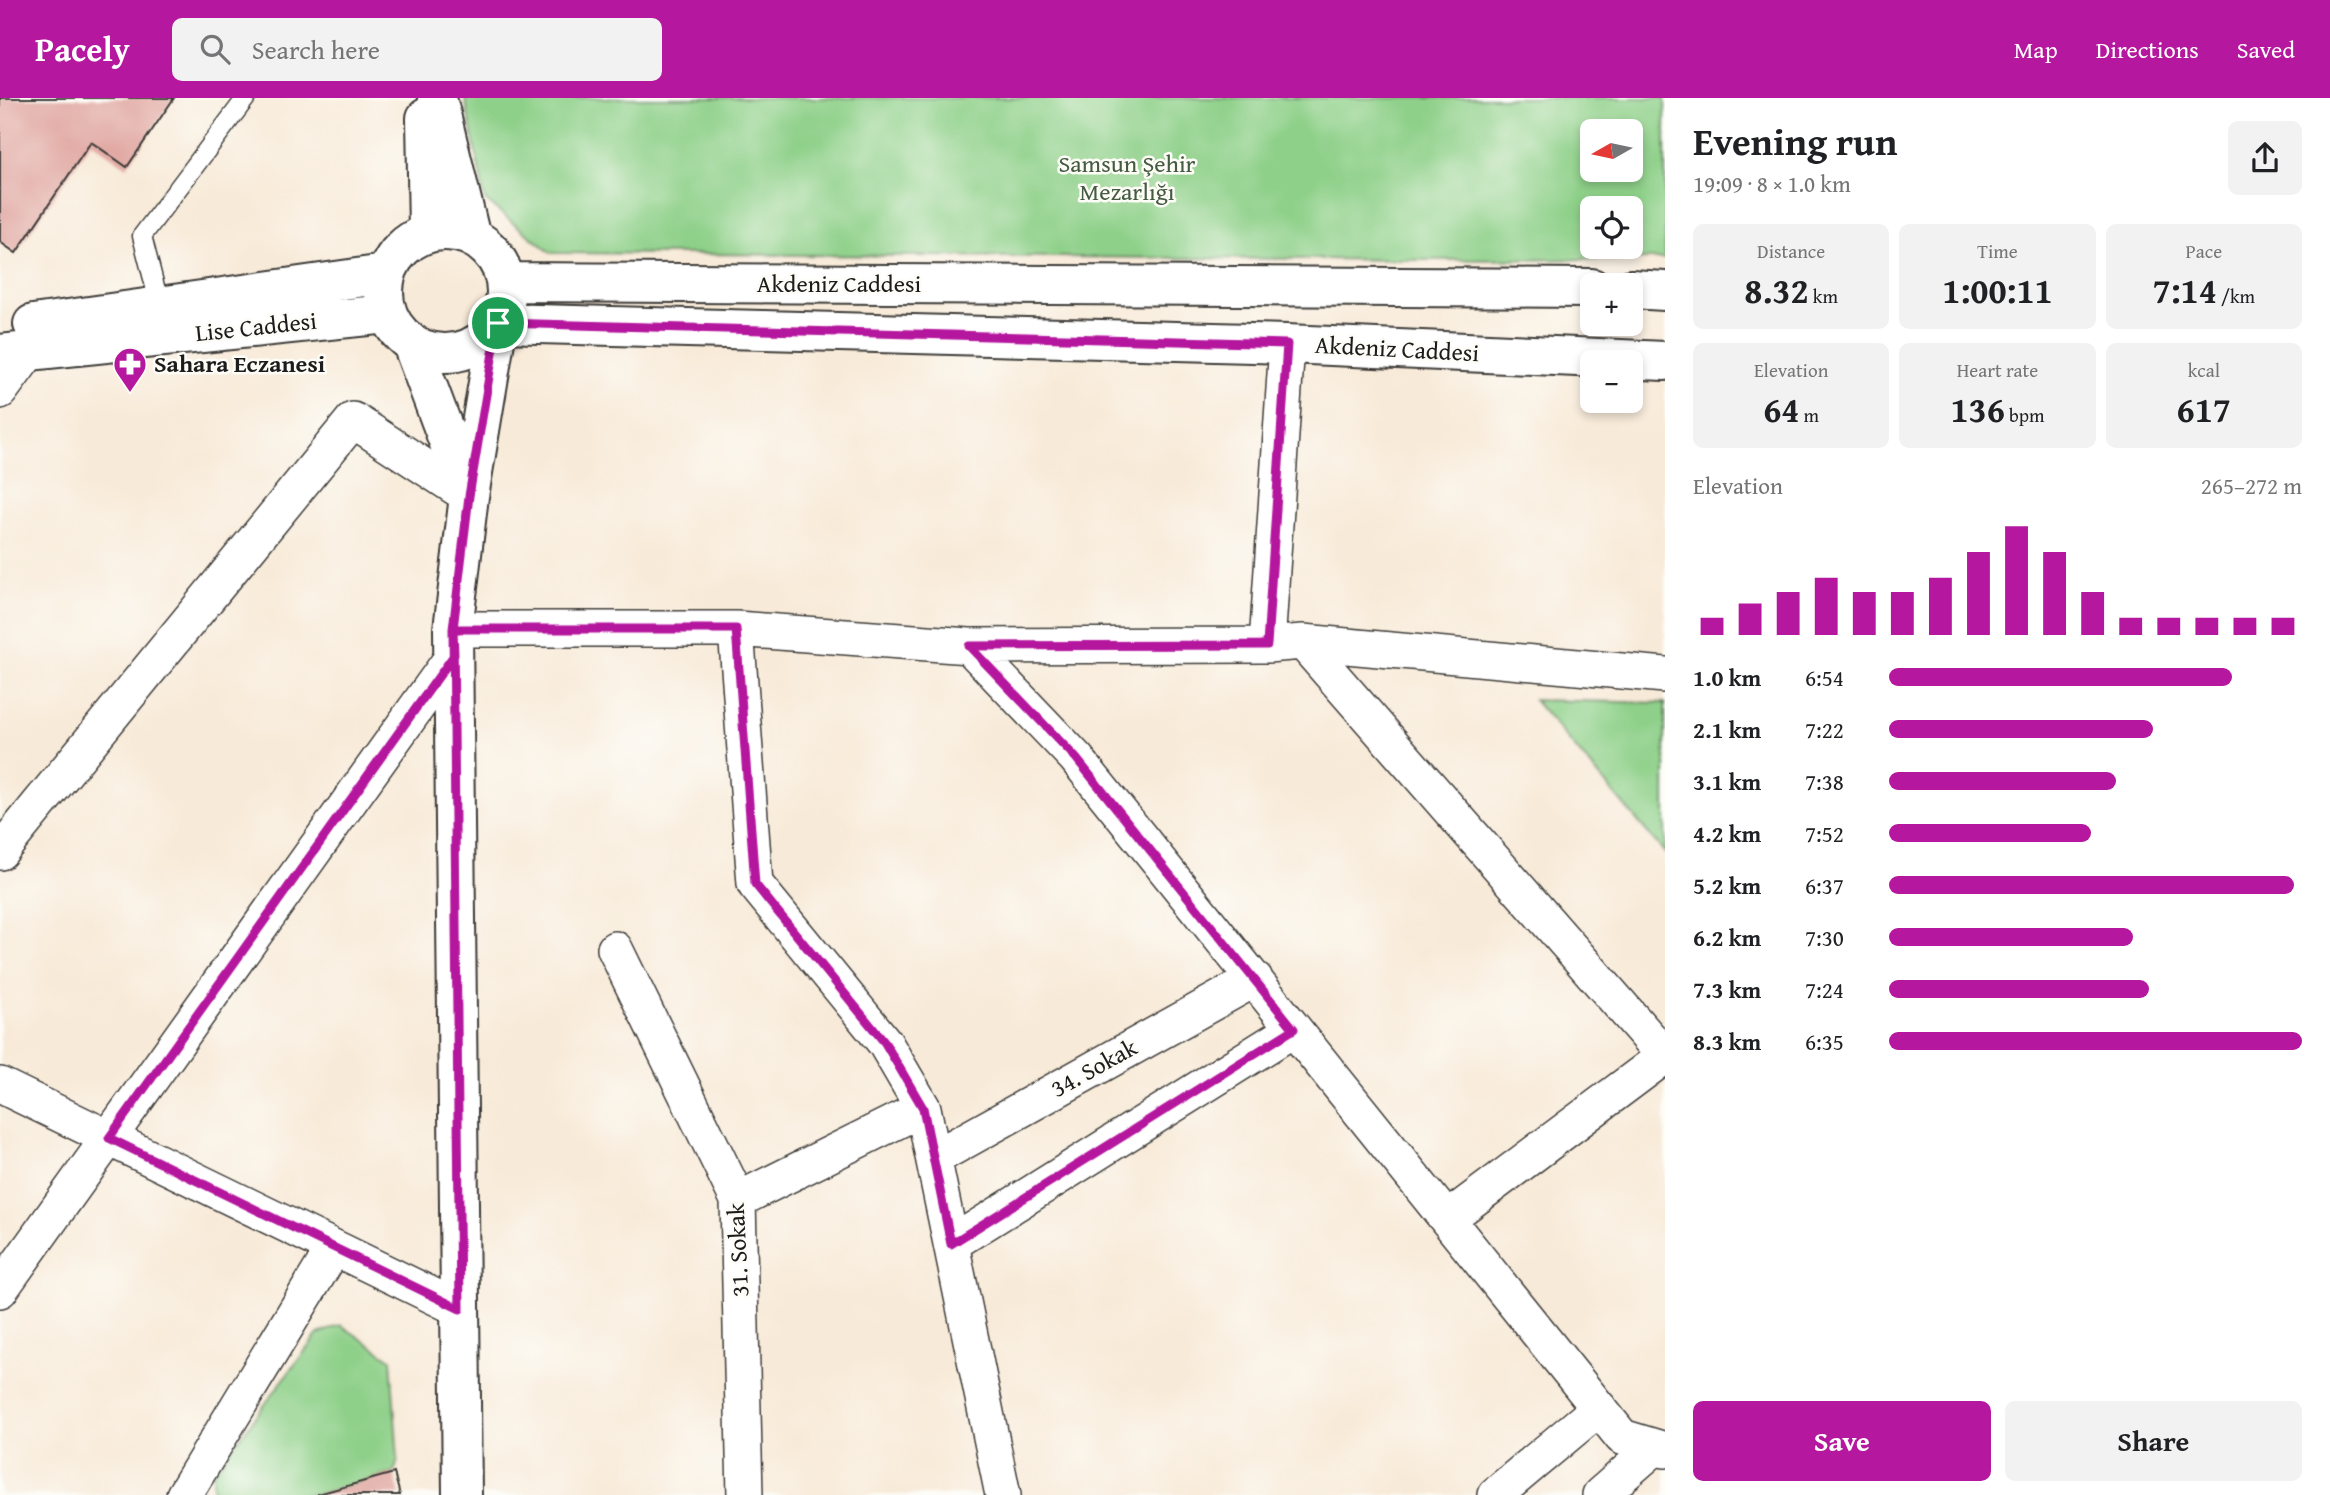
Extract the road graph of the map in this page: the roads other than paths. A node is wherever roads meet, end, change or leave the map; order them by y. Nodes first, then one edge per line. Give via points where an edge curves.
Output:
1 (246, 98) edge
2 (426, 98) edge
3 (437, 98) edge
4 (428, 231) junction
5 (470, 234) junction
6 (385, 274) junction
7 (506, 282) junction
8 (1580, 288) edge
9 (1643, 289) edge
10 (1665, 290) edge
11 (160, 306) junction
12 (387, 314) junction
13 (498, 323) junction
14 (0, 329) edge
15 (412, 344) junction
16 (1287, 344) junction
17 (16, 352) edge
18 (1665, 361) edge
19 (0, 391) edge
20 (469, 496) junction
21 (736, 629) junction
22 (454, 642) junction
23 (1303, 642) junction
24 (1267, 645) junction
25 (969, 646) junction
26 (1665, 675) edge
27 (0, 852) edge
28 (615, 949) dead end
29 (1255, 979) junction
30 (1294, 1029) junction
31 (1665, 1056) edge
32 (0, 1085) edge
33 (923, 1108) junction
34 (109, 1138) junction
35 (934, 1158) junction
36 (738, 1200) junction
37 (1447, 1219) junction
38 (951, 1244) junction
39 (334, 1248) junction
40 (0, 1290) edge
41 (460, 1309) junction
42 (1599, 1408) junction
43 (1660, 1448) edge
44 (184, 1495) edge
45 (462, 1495) edge
46 (745, 1495) edge
47 (1003, 1495) edge
48 (1495, 1495) edge
49 (1600, 1495) edge

1 - 11 lane via 142,236
2 - 4 main road
3 - 5 main road
4 - 5 main road
4 - 6 main road via 394,255
5 - 7 main road via 487,246
6 - 11 main road, Lise Caddesi
6 - 12 main road
7 - 8 main road, Akdeniz Caddesi
7 - 13 main road
9 - 10 main road
11 - 14 main road, Lise Caddesi
12 - 15 main road
12 - 17 main road, Lise Caddesi
13 - 15 main road via 485,339 449,354
13 - 16 main road, Akdeniz Caddesi
13 - 20 main road
15 - 20 main road
16 - 18 main road, Akdeniz Caddesi
16 - 24 street
17 - 19 street
20 - 22 main road
20 - 27 street via 353,420
21 - 22 street
21 - 25 street
21 - 33 street via 755,884 885,1043
22 - 34 street
22 - 41 main road
23 - 24 street
23 - 26 street
23 - 31 street
24 - 25 street
25 - 29 street via 1076,758
28 - 36 street, 31. Sokak
29 - 30 street
29 - 35 street, 34. Sokak
30 - 37 street
30 - 38 street
31 - 37 street
32 - 34 street
33 - 35 street
33 - 36 street
34 - 39 street
34 - 40 street
35 - 38 street
36 - 46 street, 31. Sokak
37 - 42 street
38 - 47 street
39 - 41 street
39 - 44 street
41 - 45 main road
42 - 43 street via 1622,1437
42 - 48 street
43 - 49 street

